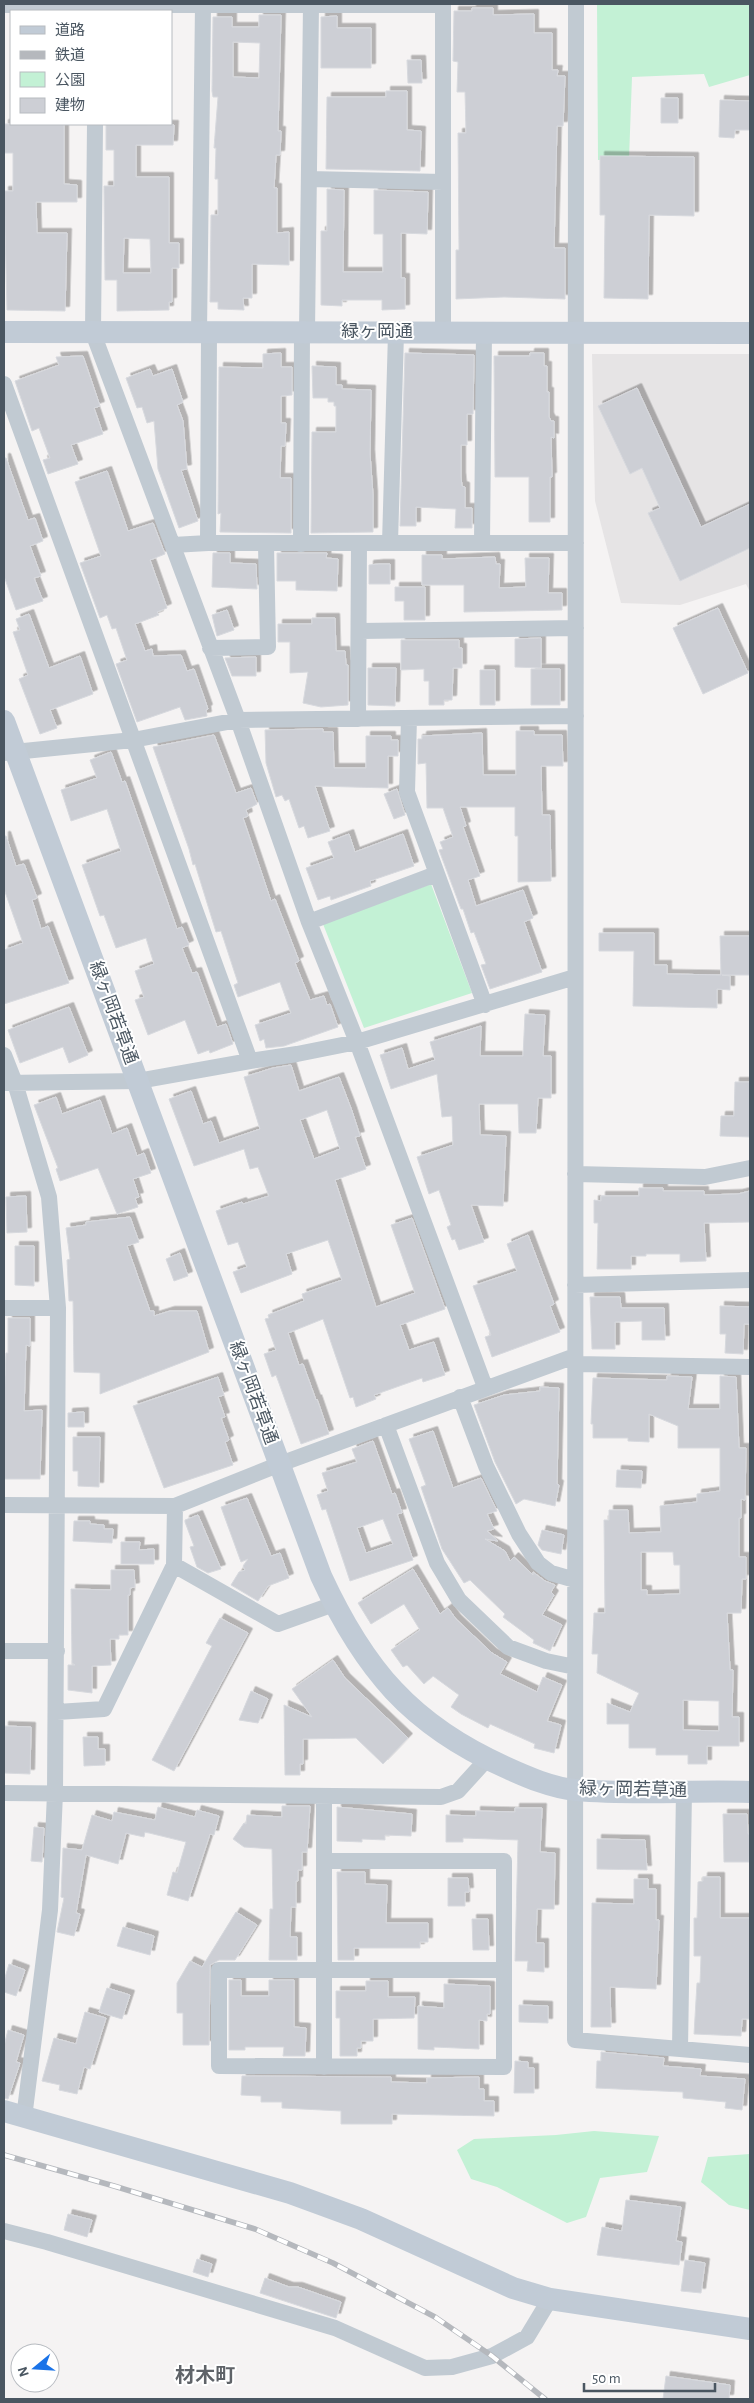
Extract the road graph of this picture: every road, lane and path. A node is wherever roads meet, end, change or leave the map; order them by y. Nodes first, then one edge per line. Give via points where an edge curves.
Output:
1 (95, 4) edge
2 (443, 4) edge
3 (576, 4) edge
4 (4, 5) edge
5 (214, 5) edge
6 (311, 5) junction
7 (94, 125) edge
8 (309, 179) junction
9 (443, 182) junction
10 (4, 332) edge
11 (305, 332) junction
12 (443, 332) junction
13 (484, 332) junction
14 (576, 332) junction
15 (204, 333) junction
16 (396, 333) junction
17 (750, 333) edge
18 (93, 334) junction
19 (4, 384) edge
20 (208, 543) junction
21 (390, 543) junction
22 (482, 543) junction
23 (576, 543) junction
24 (266, 544) junction
25 (301, 544) junction
26 (359, 544) junction
27 (173, 545) junction
28 (576, 628) junction
29 (360, 631) junction
30 (210, 648) junction
31 (576, 716) junction
32 (409, 718) junction
33 (358, 719) junction
34 (238, 720) junction
35 (4, 721) edge
36 (133, 740) junction
37 (10, 753) edge
38 (436, 874) junction
39 (309, 922) junction
40 (575, 977) junction
41 (485, 1005) junction
42 (357, 1042) junction
43 (4, 1054) edge
44 (250, 1060) junction
45 (138, 1081) junction
46 (10, 1083) edge
47 (750, 1168) edge
48 (575, 1174) junction
49 (750, 1280) edge
50 (575, 1285) junction
51 (4, 1308) edge
52 (58, 1308) junction
53 (575, 1360) junction
54 (750, 1367) edge
55 (485, 1388) junction
56 (460, 1397) junction
57 (386, 1425) junction
58 (280, 1464) junction
59 (4, 1505) edge
60 (58, 1505) junction
61 (175, 1506) junction
62 (174, 1565) junction
63 (575, 1580) junction
64 (334, 1604) junction
65 (4, 1651) edge
66 (57, 1651) junction
67 (575, 1667) junction
68 (57, 1712) junction
69 (487, 1759) junction
70 (575, 1790) junction
71 (684, 1791) junction
72 (750, 1792) edge
73 (4, 1793) edge
74 (55, 1793) junction
75 (324, 1796) junction
76 (324, 1860) junction
77 (324, 1970) junction
78 (504, 1970) junction
79 (680, 2049) junction
80 (750, 2055) edge
81 (324, 2067) junction
82 (14, 2114) edge
83 (4, 2231) edge
84 (550, 2299) junction
85 (750, 2328) edge

1 - 4 street
1 - 5 street
2 - 6 street
2 - 9 street
3 - 14 street
5 - 6 street
5 - 15 street
6 - 8 street
7 - 18 street
8 - 9 street
8 - 11 street
9 - 12 street
10 - 18 street, 緑ヶ岡通
11 - 15 street, 緑ヶ岡通
11 - 16 street, 緑ヶ岡通
11 - 25 street
12 - 13 street, 緑ヶ岡通
12 - 16 street, 緑ヶ岡通
13 - 14 street, 緑ヶ岡通
13 - 22 street
14 - 17 street, 緑ヶ岡通
14 - 23 street
15 - 18 street, 緑ヶ岡通
15 - 20 street
16 - 21 street
18 - 27 street
19 - 36 street
20 - 24 street
20 - 27 street
21 - 22 street
21 - 26 street
22 - 23 street
23 - 28 street
24 - 25 street
24 - 30 street via 268,647
25 - 26 street
26 - 29 street
27 - 30 street
28 - 29 street
28 - 31 street
29 - 33 street
30 - 34 street
31 - 32 street
31 - 40 street
32 - 33 street
32 - 38 street via 407,792
33 - 34 street
34 - 36 street
34 - 39 street
35 - 37 street, 緑ヶ岡若草通
36 - 37 street
36 - 44 street
37 - 45 street, 緑ヶ岡若草通
38 - 39 street
38 - 41 street
39 - 42 street
40 - 41 street
40 - 48 street
41 - 42 street
42 - 44 street
42 - 55 street
43 - 46 street
44 - 45 street
45 - 46 street
45 - 58 street, 緑ヶ岡若草通
46 - 52 street via 49,1197
47 - 48 street via 705,1177
48 - 50 street
49 - 50 street
50 - 53 street
51 - 52 street
52 - 60 street
53 - 54 street
53 - 55 street
53 - 63 street
55 - 56 street
56 - 57 street
56 - 63 street via 486,1466 519,1534 538,1563 552,1573
57 - 58 street
57 - 67 street via 437,1563 459,1600 508,1647 546,1661
58 - 61 street
58 - 64 street, 緑ヶ岡若草通
59 - 60 street
60 - 61 street
60 - 66 street
61 - 62 street
62 - 64 street via 278,1624
62 - 68 street via 104,1709
63 - 67 street
64 - 69 street, 緑ヶ岡若草通 via 366,1659 400,1698 459,1745
65 - 66 street
66 - 68 street
67 - 70 street
68 - 74 street
69 - 70 street, 緑ヶ岡若草通 via 538,1780
69 - 75 street via 458,1791 441,1797
70 - 71 street, 緑ヶ岡若草通
70 - 79 street via 575,2040
71 - 72 street, 緑ヶ岡若草通
71 - 79 street
73 - 74 street
74 - 75 street
74 - 82 street via 50,1910
75 - 76 street
76 - 77 street
76 - 78 street via 504,1861
77 - 78 street
77 - 81 street
77 - 81 street via 219,1970 219,2066
78 - 81 street via 504,2067
79 - 80 street
82 - 84 street via 290,2194 361,2219 513,2288
83 - 84 street via 335,2328 425,2368 452,2367 492,2356 527,2336
84 - 85 street

